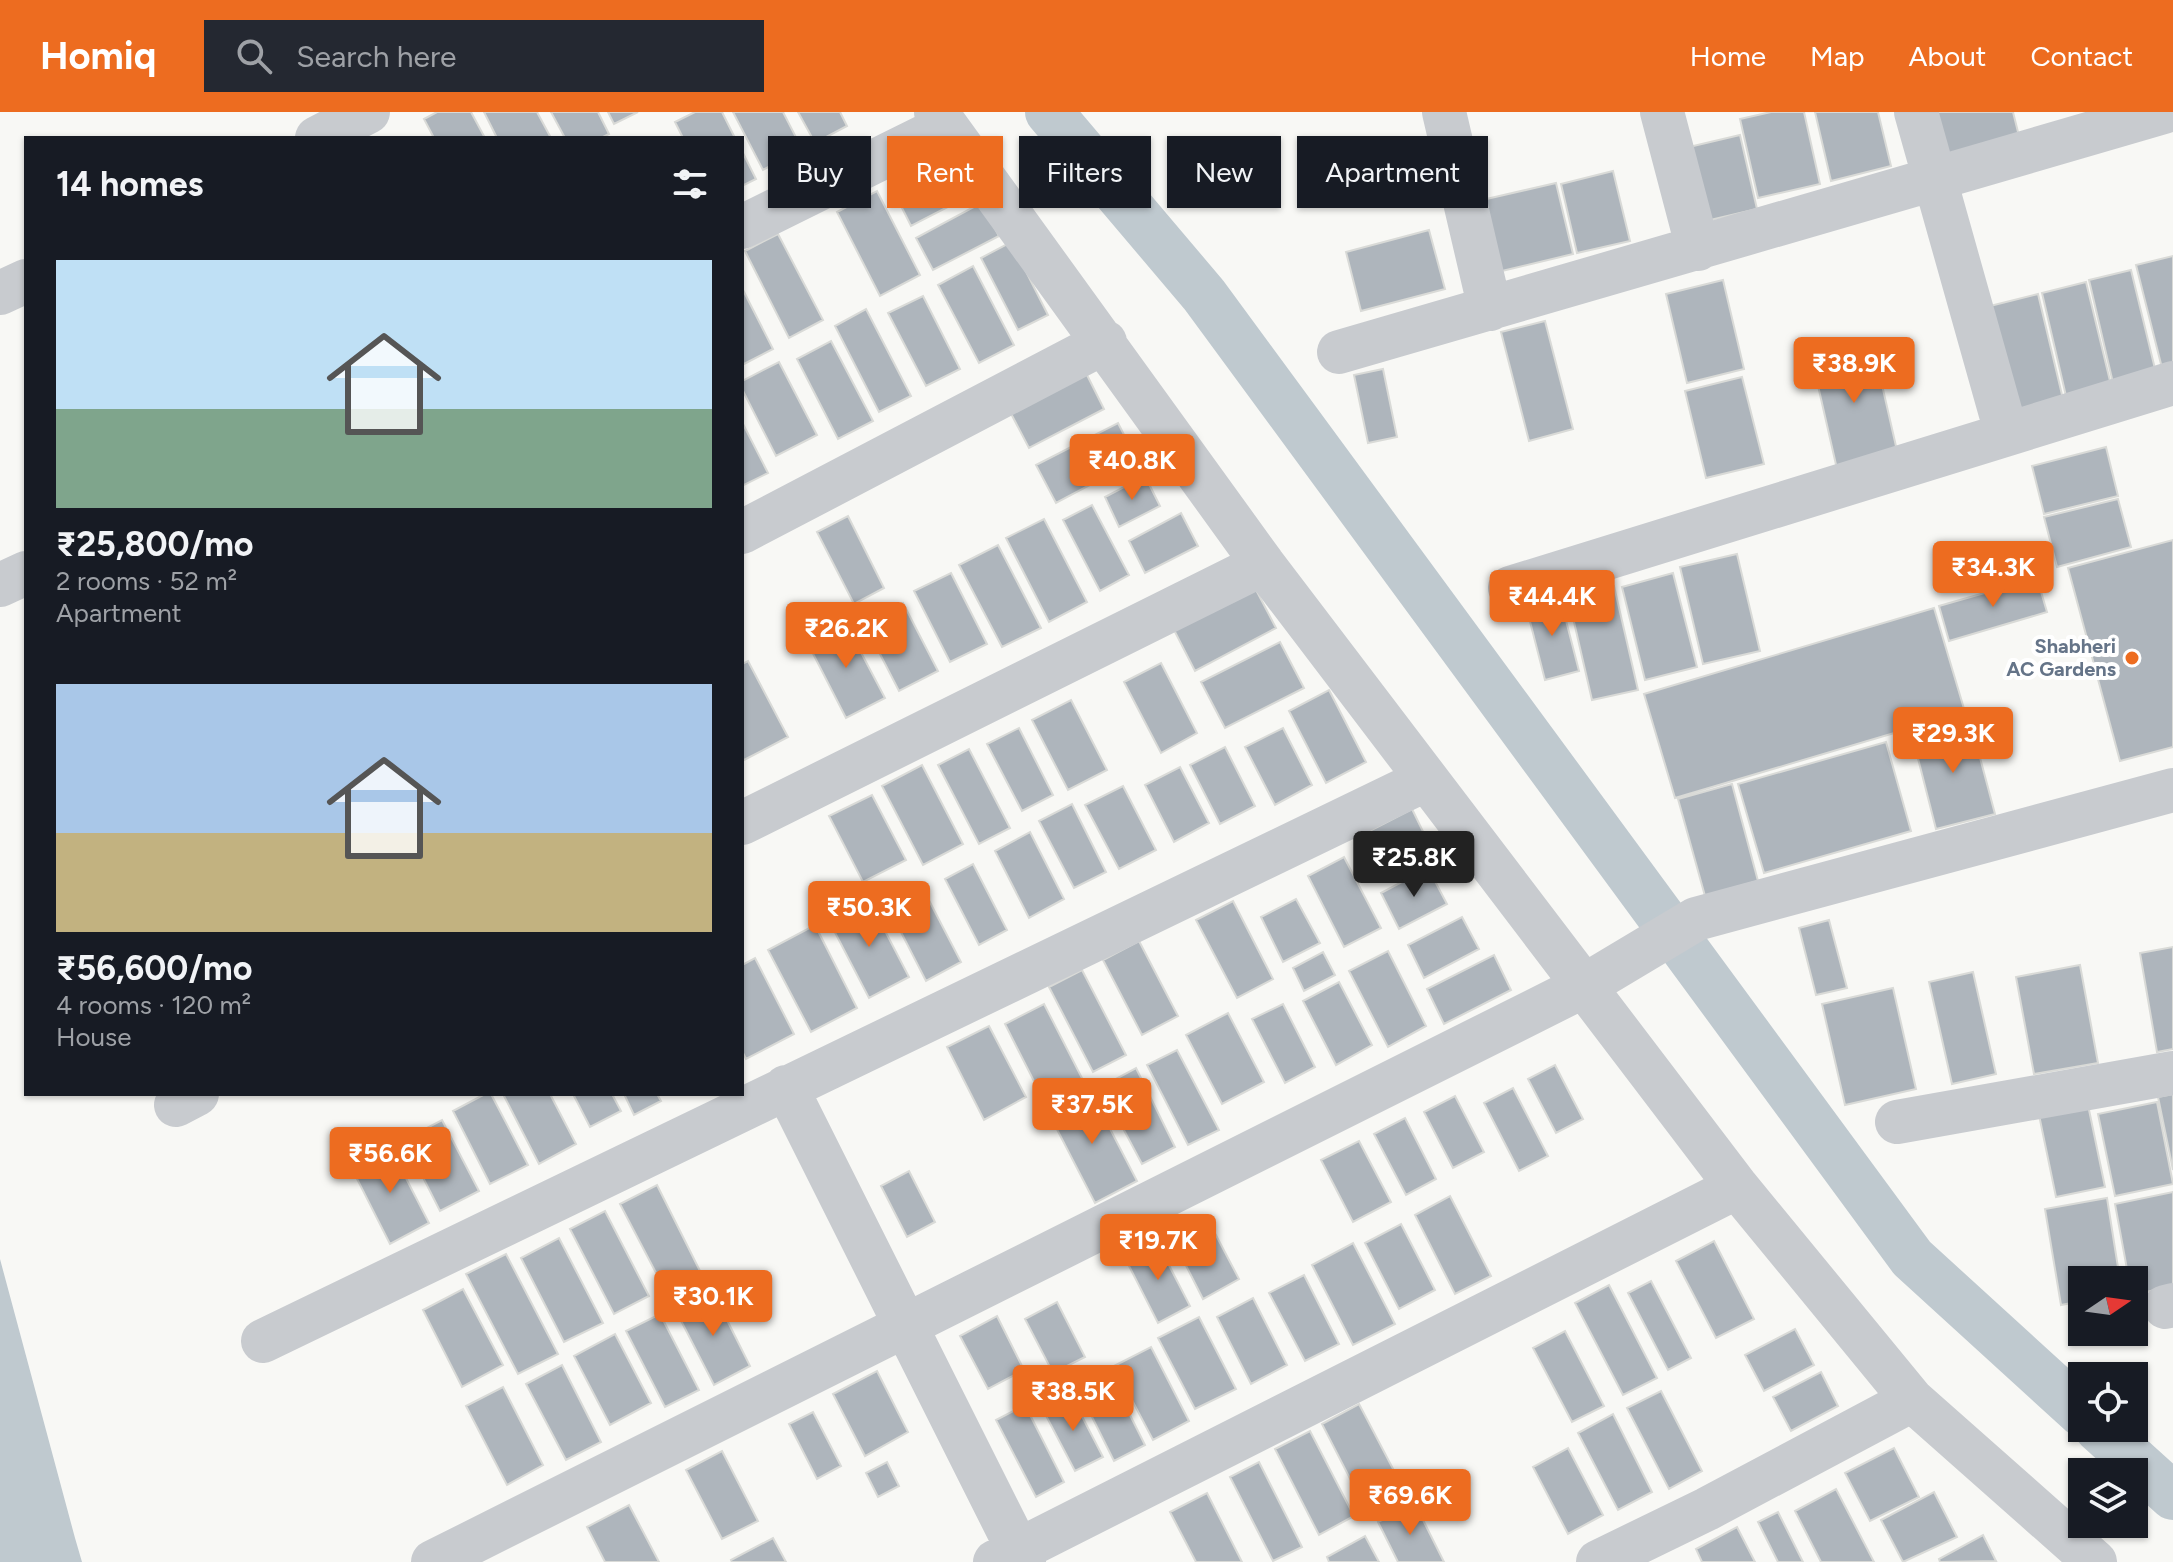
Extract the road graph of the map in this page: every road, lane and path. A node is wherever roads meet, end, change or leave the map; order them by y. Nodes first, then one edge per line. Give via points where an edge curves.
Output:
1 (368, 112) edge
2 (1444, 112) edge
3 (1662, 112) edge
4 (1916, 112) edge
5 (2164, 112) edge
6 (941, 119) edge
7 (318, 131) edge
8 (1935, 181) junction
9 (744, 226) edge
10 (1698, 249) junction
11 (24, 282) edge
12 (0, 293) edge
13 (1490, 309) junction
14 (1105, 342) junction
15 (1339, 352) dead end
16 (2173, 383) edge
17 (2006, 432) junction
18 (744, 531) edge
19 (1263, 564) junction
20 (24, 574) edge
21 (0, 585) edge
22 (1510, 588) dead end
23 (1425, 780) junction
24 (2173, 790) edge
25 (744, 822) edge
26 (1584, 986) junction
27 (2173, 1073) edge
28 (786, 1087) junction
29 (1897, 1122) dead end
30 (1737, 1187) junction
31 (908, 1327) junction
32 (263, 1341) dead end
33 (1912, 1400) junction
34 (1012, 1558) edge
35 (433, 1562) edge
36 (1598, 1562) edge
37 (2095, 1562) edge

1 - 7 street
2 - 13 street
3 - 10 street
4 - 8 street
5 - 8 street
6 - 9 street
6 - 14 street
8 - 10 street
8 - 17 street
10 - 13 street
11 - 12 street
13 - 15 street
14 - 18 street
14 - 19 street
16 - 17 street
17 - 22 street
19 - 23 street
19 - 25 street
20 - 21 street
23 - 26 street
23 - 28 street
24 - 26 street via 1696,919
26 - 30 street
26 - 31 street
27 - 29 street
28 - 31 street
28 - 32 street
30 - 33 street
30 - 34 street
31 - 34 street
31 - 35 street
33 - 36 street
33 - 37 street

